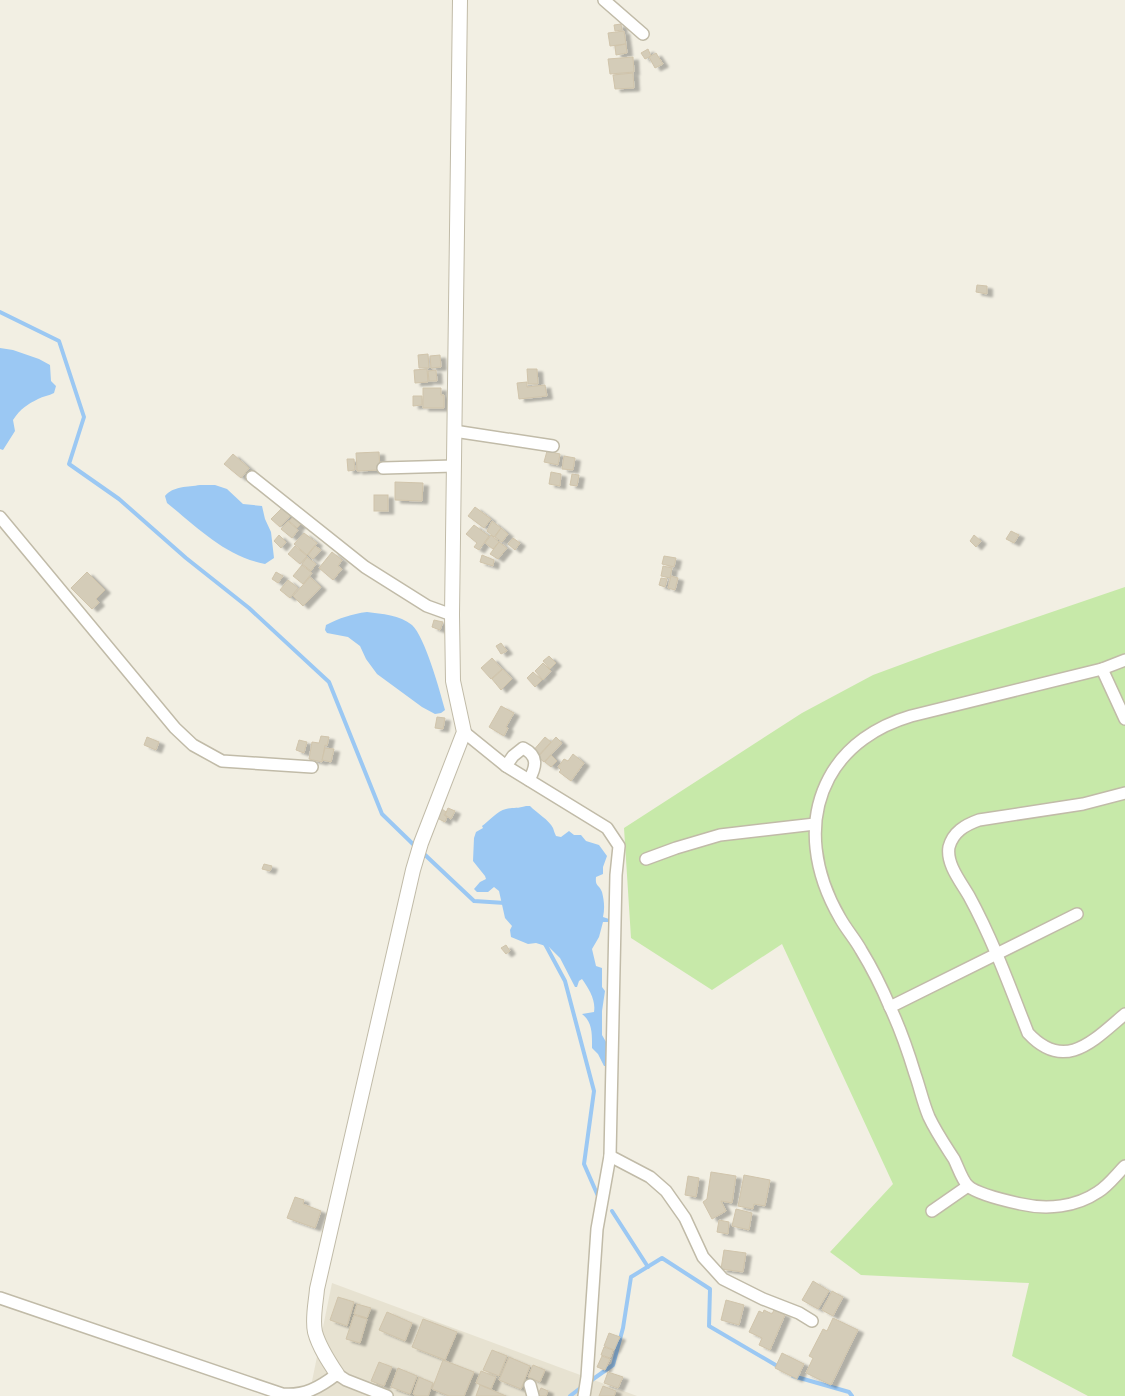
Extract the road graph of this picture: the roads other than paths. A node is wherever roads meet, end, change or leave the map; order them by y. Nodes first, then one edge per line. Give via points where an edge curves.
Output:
1 (462, 0) edge
2 (604, 0) edge
3 (643, 34) dead end
4 (454, 431) junction
5 (553, 446) dead end
6 (454, 466) junction
7 (382, 468) dead end
8 (252, 477) dead end
9 (0, 517) edge
10 (452, 615) junction
11 (1125, 660) edge
12 (1102, 669) junction
13 (1125, 719) edge
14 (462, 736) junction
15 (506, 766) junction
16 (312, 767) dead end
17 (529, 780) junction
18 (1125, 793) edge
19 (815, 824) junction
20 (646, 859) dead end
21 (1077, 914) dead end
22 (997, 954) junction
23 (890, 1007) junction
24 (1125, 1014) edge
25 (610, 1156) junction
26 (1125, 1166) edge
27 (968, 1186) junction
28 (932, 1211) dead end
29 (0, 1298) edge
30 (812, 1320) dead end
31 (337, 1374) junction
32 (387, 1396) edge
33 (584, 1396) edge

1 - 4 street
2 - 3 street
4 - 5 street
4 - 6 street
6 - 7 street
6 - 10 street
8 - 10 street via 365,567 427,606
9 - 16 street via 175,728 193,745 222,761
10 - 14 street via 453,681
11 - 12 street
12 - 13 street
12 - 19 street via 911,716 876,730 860,740 835,766 818,803
14 - 15 street
14 - 31 street via 413,870 317,1289 315,1332
15 - 17 street
15 - 17 street via 518,750 527,750 534,758 535,768
17 - 25 street via 607,828 619,846
18 - 22 street via 1083,804 979,820 966,824 955,834 949,848 951,864
19 - 20 street via 720,835
19 - 23 street via 820,871 829,895
21 - 22 street
22 - 23 street
22 - 24 street via 1028,1033 1038,1044 1054,1051 1073,1051 1090,1043
23 - 27 street via 907,1047 928,1116
25 - 30 street via 650,1177 666,1192 685,1218 703,1257 723,1280
25 - 33 street via 596,1229
26 - 27 street via 1098,1192 1057,1207 1011,1202
27 - 28 street
29 - 31 street via 282,1394 306,1393
31 - 32 street

